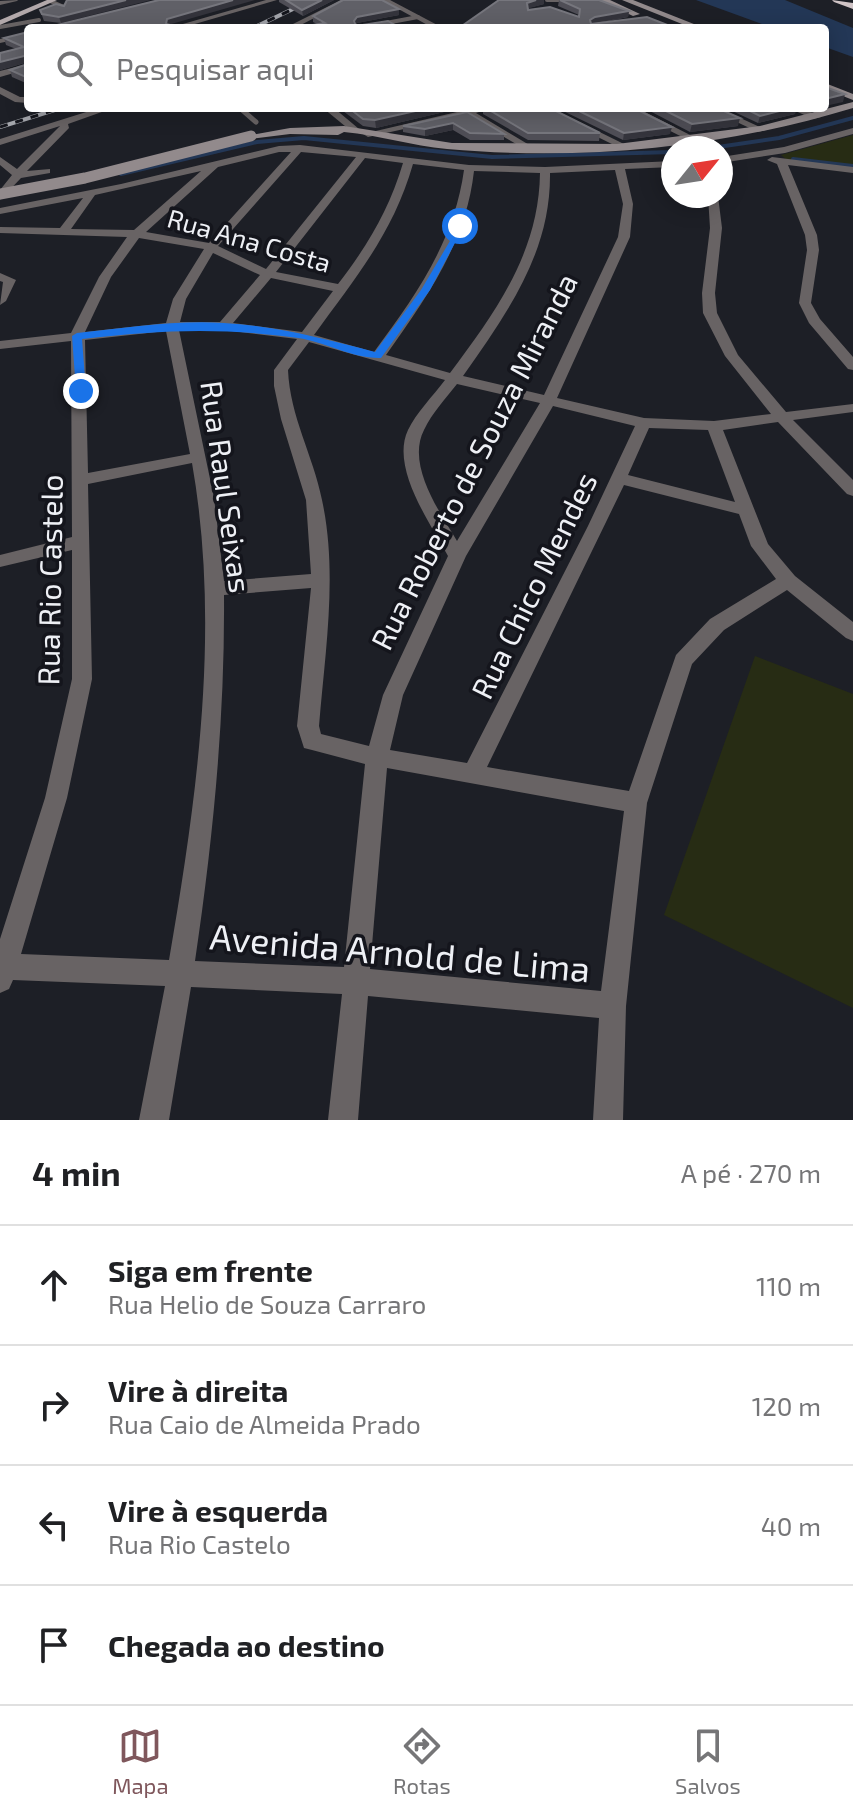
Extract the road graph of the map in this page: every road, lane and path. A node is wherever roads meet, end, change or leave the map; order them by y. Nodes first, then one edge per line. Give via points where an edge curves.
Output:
1 (15, 0) edge
2 (28, 0) edge
3 (274, 0) edge
4 (346, 0) edge
5 (385, 0) edge
6 (547, 0) edge
7 (569, 0) edge
8 (603, 0) edge
9 (626, 0) edge
10 (837, 0) edge
11 (848, 0) edge
12 (52, 1) edge
13 (0, 3) edge
14 (853, 5) edge
15 (64, 7) edge
16 (0, 11) edge
17 (418, 17) junction
18 (648, 18) junction
19 (39, 20) edge
20 (622, 23) edge
21 (187, 24) edge
22 (297, 24) edge
23 (380, 24) edge
24 (431, 24) edge
25 (663, 24) edge
26 (689, 24) edge
27 (0, 25) edge
28 (24, 36) edge
29 (0, 41) edge
30 (24, 67) edge
31 (0, 74) edge
32 (829, 76) edge
33 (853, 85) edge
34 (829, 88) edge
35 (0, 90) edge
36 (853, 97) edge
37 (24, 99) edge
38 (853, 105) edge
39 (97, 112) edge
40 (245, 112) edge
41 (337, 112) edge
42 (468, 112) joint
43 (552, 112) edge
44 (638, 112) edge
45 (721, 112) edge
46 (804, 112) edge
47 (816, 117) junction
48 (73, 121) junction
49 (256, 122) dead end
50 (761, 130) junction
51 (360, 131) junction
52 (853, 131) edge
53 (687, 136) edge
54 (721, 136) edge
55 (0, 142) edge
56 (661, 143) edge
57 (625, 147) junction
58 (300, 148) junction
59 (531, 149) junction
60 (362, 155) junction
61 (749, 157) junction
62 (733, 159) edge
63 (0, 160) edge
64 (781, 161) junction
65 (408, 162) junction
66 (216, 163) junction
67 (661, 165) edge
68 (469, 168) junction
69 (620, 168) junction
70 (545, 170) junction
71 (853, 170) edge
72 (46, 171) dead end
73 (18, 175) junction
74 (91, 194) junction
75 (0, 196) edge
76 (714, 208) edge
77 (0, 211) edge
78 (0, 230) edge
79 (64, 231) junction
80 (136, 234) junction
81 (211, 247) junction
82 (267, 274) junction
83 (0, 277) edge
84 (343, 289) junction
85 (0, 301) edge
86 (172, 326) junction
87 (224, 326) junction
88 (77, 336) junction
89 (303, 336) junction
90 (0, 345) edge
91 (378, 356) junction
92 (853, 366) edge
93 (452, 378) junction
94 (548, 402) junction
95 (853, 408) edge
96 (782, 418) junction
97 (644, 423) junction
98 (714, 426) junction
99 (199, 457) junction
100 (619, 478) junction
101 (81, 480) junction
102 (853, 490) edge
103 (745, 510) junction
104 (82, 541) junction
105 (457, 556) junction
106 (0, 561) edge
107 (320, 580) junction
108 (788, 581) junction
109 (215, 589) junction
110 (853, 633) edge
111 (377, 757) junction
112 (473, 773) junction
113 (636, 803) junction
114 (1, 971) edge
115 (181, 972) junction
116 (354, 981) junction
117 (613, 1006) junction
118 (154, 1120) edge
119 (343, 1120) edge
120 (608, 1120) edge

1 - 13 street
2 - 16 main road
3 - 21 street
4 - 22 street
5 - 17 street
6 - 7 lane via 553,5
8 - 18 street
9 - 26 street
10 - 14 highway
11 - 14 highway
12 - 15 lane
12 - 27 main road
17 - 23 lane
17 - 24 street
18 - 20 street
18 - 25 street
19 - 27 lane
28 - 29 street
30 - 31 street
32 - 33 street
34 - 36 street
35 - 37 street
38 - 47 street
39 - 48 street
40 - 49 lane
41 - 51 street
42 - 51 street
42 - 59 street
43 - 57 street
44 - 53 street
45 - 50 street
46 - 47 street
47 - 50 street
48 - 55 street
48 - 73 street
50 - 54 street
51 - 59 street via 441,145
51 - 75 street, bridge via 251,136
52 - 61 street
56 - 57 street
57 - 59 street
58 - 60 street
58 - 66 street
58 - 81 street, Rua Raul Seixas
60 - 65 street
60 - 82 street
61 - 62 street
61 - 64 street
63 - 73 street
64 - 71 street
64 - 92 street via 811,235 805,303
65 - 68 street
65 - 84 street via 388,221
66 - 74 street
66 - 80 street, Rua Rio Castelo
67 - 69 street
68 - 70 street
68 - 91 street via 455,237
69 - 70 street
69 - 94 street, Rua Roberto de Souza Miranda via 628,204 624,237
70 - 93 street via 548,201 523,268 502,308
72 - 73 street
73 - 75 street
74 - 77 street
74 - 79 street
76 - 96 street via 710,313 717,332
78 - 79 street, Rua Ana Costa
79 - 80 street, Rua Ana Costa
80 - 81 street, Rua Ana Costa
80 - 88 street, Rua Rio Castelo via 105,277
81 - 82 street, Rua Ana Costa
81 - 86 street, Rua Raul Seixas via 185,286
82 - 84 street, Rua Ana Costa
82 - 87 street
83 - 85 street via 10,280
84 - 89 street
86 - 87 street
86 - 88 street
86 - 99 street, Rua Raul Seixas
87 - 89 street
88 - 90 street
88 - 101 street, Rua Rio Castelo
89 - 91 street
89 - 107 street via 285,361 281,381 314,499
91 - 93 street
93 - 94 street
93 - 105 street via 415,431 411,457
94 - 97 street
94 - 105 street, Rua Roberto de Souza Miranda
95 - 96 street
96 - 98 street
96 - 102 street
97 - 98 street
97 - 100 street, Rua Chico Mendes
98 - 103 street
99 - 101 street
99 - 109 street, Rua Raul Seixas
100 - 103 street
100 - 112 street, Rua Chico Mendes
101 - 104 street, Rua Rio Castelo
103 - 108 street via 760,546
104 - 106 street
104 - 114 street, Rua Rio Castelo via 82,679 56,798
105 - 111 street, Rua Roberto de Souza Miranda via 393,695
107 - 109 street
107 - 111 street via 308,726 312,741
108 - 110 street
108 - 113 street via 710,628 695,643 683,661
109 - 115 street, Rua Raul Seixas via 211,749
111 - 112 street
111 - 116 street, Rua Roberto de Souza Miranda
112 - 113 street
113 - 117 street
114 - 115 street, Avenida Arnold de Lima
115 - 116 street, Avenida Arnold de Lima
115 - 118 street, Rua Raul Seixas
116 - 117 street, Avenida Arnold de Lima
116 - 119 street, Rua Roberto de Souza Miranda
117 - 120 street

